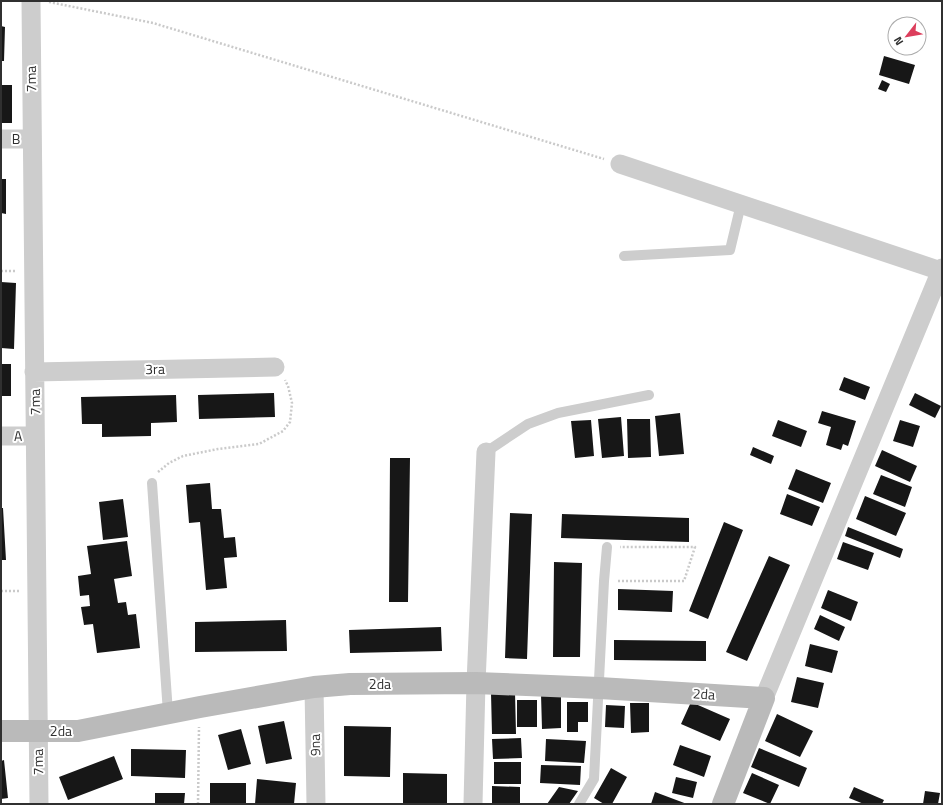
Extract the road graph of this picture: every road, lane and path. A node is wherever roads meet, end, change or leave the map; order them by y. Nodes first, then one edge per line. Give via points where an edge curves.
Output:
1 (30, 1) edge
2 (44, 1) edge
3 (32, 138) junction
4 (1, 139) edge
5 (620, 164) joint
6 (741, 204) junction
7 (624, 256) dead end
8 (941, 269) edge
9 (275, 367) joint
10 (34, 372) junction
11 (650, 395) dead end
12 (1, 436) edge
13 (35, 436) junction
14 (486, 452) joint
15 (152, 483) joint
16 (607, 547) joint
17 (604, 581) junction
18 (476, 683) junction
19 (314, 687) junction
20 (599, 688) junction
21 (764, 698) junction
22 (200, 707) junction
23 (168, 713) junction
24 (1, 730) edge
25 (38, 730) junction
26 (39, 804) edge
27 (198, 804) edge
28 (316, 804) edge
29 (473, 804) edge
30 (579, 804) edge
31 (724, 804) edge

1 - 3 street, 7ma
2 - 5 path via 153,23
3 - 4 street, B
3 - 10 street, 7ma
5 - 6 street
6 - 7 lane via 730,250
6 - 8 street
8 - 21 street
9 - 10 street, 3ra
9 - 15 path via 283,375 292,403 290,422 283,431 259,444 183,456 159,470
10 - 13 street, 7ma
11 - 14 lane via 558,413 528,424
12 - 13 street, A
13 - 25 street, 7ma
14 - 18 street
15 - 23 lane
16 - 17 lane
16 - 17 path via 696,547 684,581
17 - 20 lane
18 - 19 street, 2da via 350,684
18 - 20 street, 2da
18 - 29 street
19 - 22 street, 2da
19 - 28 street, 9na
20 - 21 street, 2da
20 - 30 lane via 594,779
21 - 31 street
22 - 23 street, 2da
22 - 27 path
23 - 25 street, 2da via 78,731
24 - 25 street, 2da
25 - 26 street, 7ma

